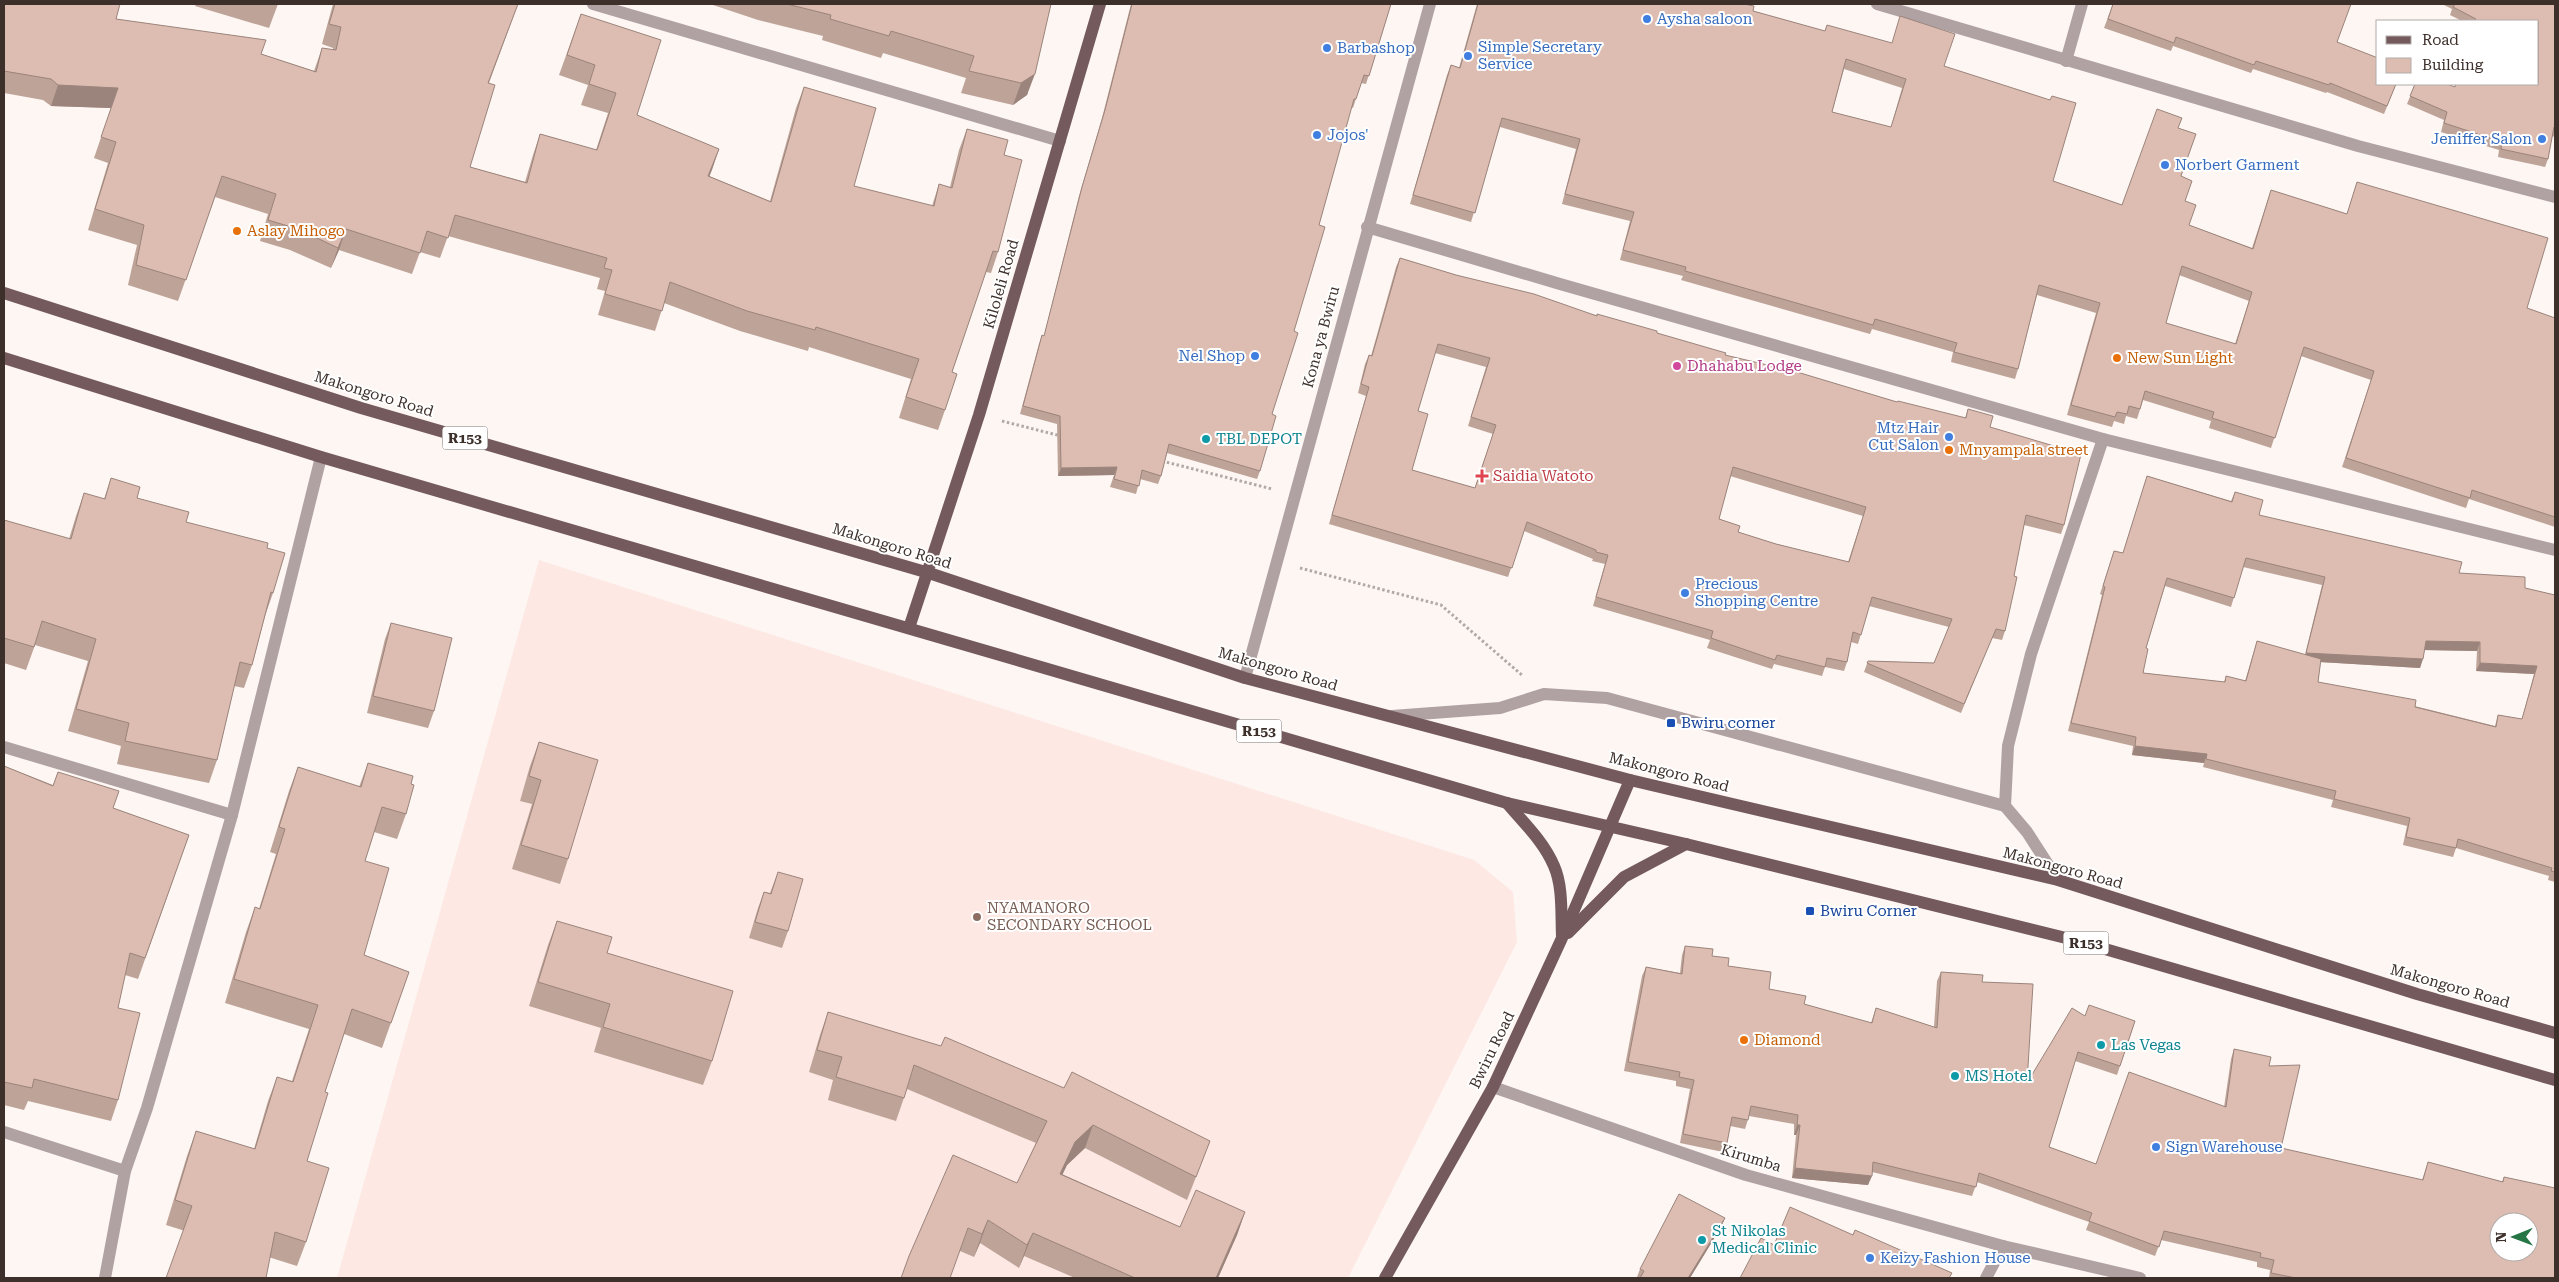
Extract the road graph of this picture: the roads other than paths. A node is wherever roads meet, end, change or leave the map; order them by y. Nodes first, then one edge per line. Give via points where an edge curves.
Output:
1 (593, 4) edge
2 (1100, 4) edge
3 (1430, 4) edge
4 (1877, 4) edge
5 (2082, 4) edge
6 (2066, 61) junction
7 (1060, 141) junction
8 (2555, 197) edge
9 (1367, 227) junction
10 (4, 293) edge
11 (4, 358) edge
12 (2103, 439) junction
13 (321, 457) junction
14 (2555, 550) edge
15 (929, 573) junction
16 (909, 628) junction
17 (1245, 678) junction
18 (1388, 716) junction
19 (4, 747) edge
20 (1630, 780) junction
21 (1507, 803) junction
22 (2005, 806) junction
23 (232, 815) junction
24 (1610, 827) junction
25 (1686, 844) junction
26 (2058, 880) junction
27 (1562, 938) junction
28 (2555, 1032) edge
29 (2555, 1080) edge
30 (1493, 1087) junction
31 (4, 1132) edge
32 (125, 1172) junction
33 (2003, 1246) junction
34 (105, 1278) edge
35 (1385, 1278) edge
36 (1986, 1278) edge
37 (2140, 1278) edge

1 - 7 street
2 - 7 main road, Kiloleli Road
3 - 9 street, Kona ya Bwiru
4 - 6 street
5 - 6 street
6 - 8 street via 2358,146
7 - 15 main road, Kiloleli Road
9 - 12 street
9 - 17 street, Kona ya Bwiru
10 - 15 main road, Makongoro Road / R153 via 361,408
11 - 13 main road, R153
12 - 14 street
12 - 22 street via 2031,654 2008,746
13 - 16 main road, R153
13 - 23 street
15 - 16 main road, Kiloleli Road
15 - 17 main road, Makongoro Road / R153
16 - 21 main road, R153
17 - 18 main road, Makongoro Road / R153
18 - 20 main road, Makongoro Road / R153
18 - 22 street via 1500,708 1544,694 1606,698
19 - 23 street
20 - 24 main road, Bwiru Road
20 - 26 main road, Makongoro Road / R153
21 - 24 main road, R153
21 - 27 main road via 1538,840 1554,867 1560,893
22 - 26 street via 2028,832
23 - 32 street
24 - 25 main road, R153
24 - 27 main road, Bwiru Road
25 - 27 main road via 1624,877
25 - 29 main road, R153 via 2074,940
26 - 28 main road, Makongoro Road / R153 via 2417,994
27 - 30 main road, Bwiru Road
30 - 33 street, Kirumba via 1746,1175
30 - 35 main road, Bwiru Road
31 - 32 street
32 - 34 street
33 - 36 street
33 - 37 street, Kirumba

